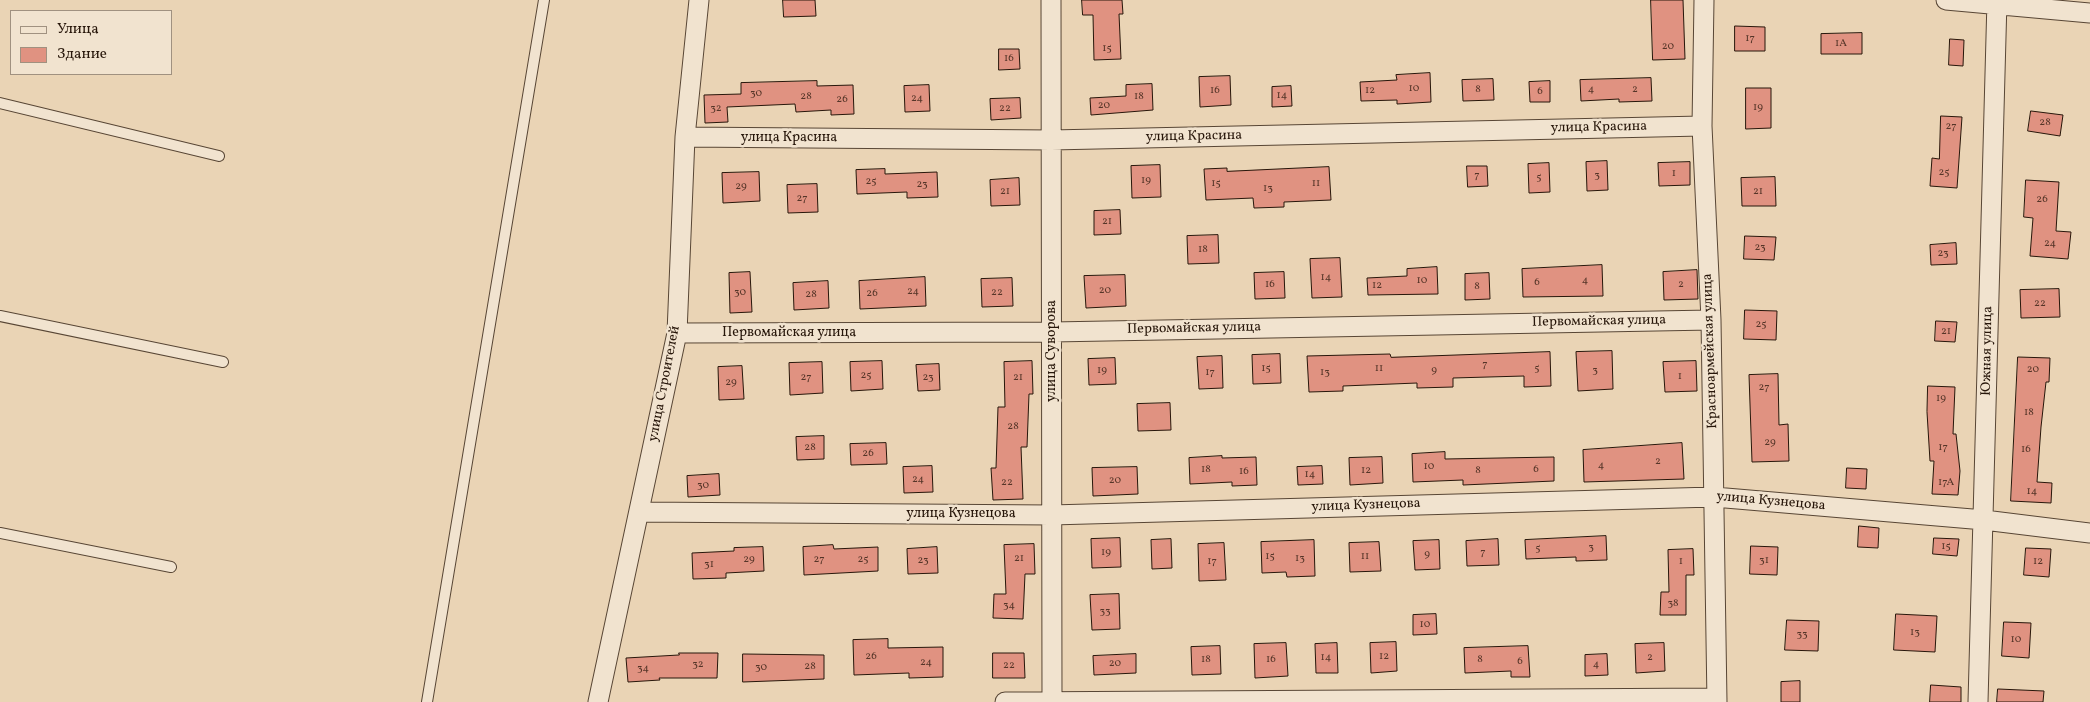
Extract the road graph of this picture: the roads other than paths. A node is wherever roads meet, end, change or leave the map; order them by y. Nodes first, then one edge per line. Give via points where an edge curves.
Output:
1 (544, 0) edge
2 (699, 0) edge
3 (1052, 0) edge
4 (1704, 0) edge
5 (1946, 0) edge
6 (1997, 2) edge
7 (2090, 14) edge
8 (0, 103) edge
9 (1702, 126) junction
10 (685, 137) junction
11 (1052, 140) junction
12 (219, 156) dead end
13 (0, 316) edge
14 (1711, 320) junction
15 (1052, 332) junction
16 (677, 333) junction
17 (223, 362) dead end
18 (1714, 497) junction
19 (640, 512) junction
20 (1052, 515) junction
21 (1984, 520) junction
22 (0, 533) edge
23 (2090, 533) edge
24 (171, 567) dead end
25 (1717, 700) edge
26 (427, 702) edge
27 (598, 702) edge
28 (1005, 702) edge
29 (1052, 702) edge
30 (1978, 702) edge

1 - 26 lane
2 - 10 street, улица Строителей
3 - 11 street, улица Суворова
4 - 9 street, Красноармейская улица
5 - 6 street
6 - 7 street
6 - 21 street, Южная улица
8 - 12 lane
9 - 11 street, улица Красина
9 - 14 street, Красноармейская улица
10 - 11 street, улица Красина
10 - 16 street, улица Строителей
11 - 15 street, улица Суворова
13 - 17 lane
14 - 15 street, Первомайская улица
14 - 18 street, Красноармейская улица
15 - 16 street, Первомайская улица
15 - 20 street, улица Суворова
16 - 19 street, улица Строителей
18 - 20 street, улица Кузнецова
18 - 21 street, улица Кузнецова
18 - 25 street, Красноармейская улица
19 - 20 street, улица Кузнецова
19 - 27 street, улица Строителей
20 - 29 street, улица Суворова
21 - 23 street, улица Кузнецова
21 - 30 street, Южная улица
22 - 24 lane
25 - 29 street
28 - 29 street

